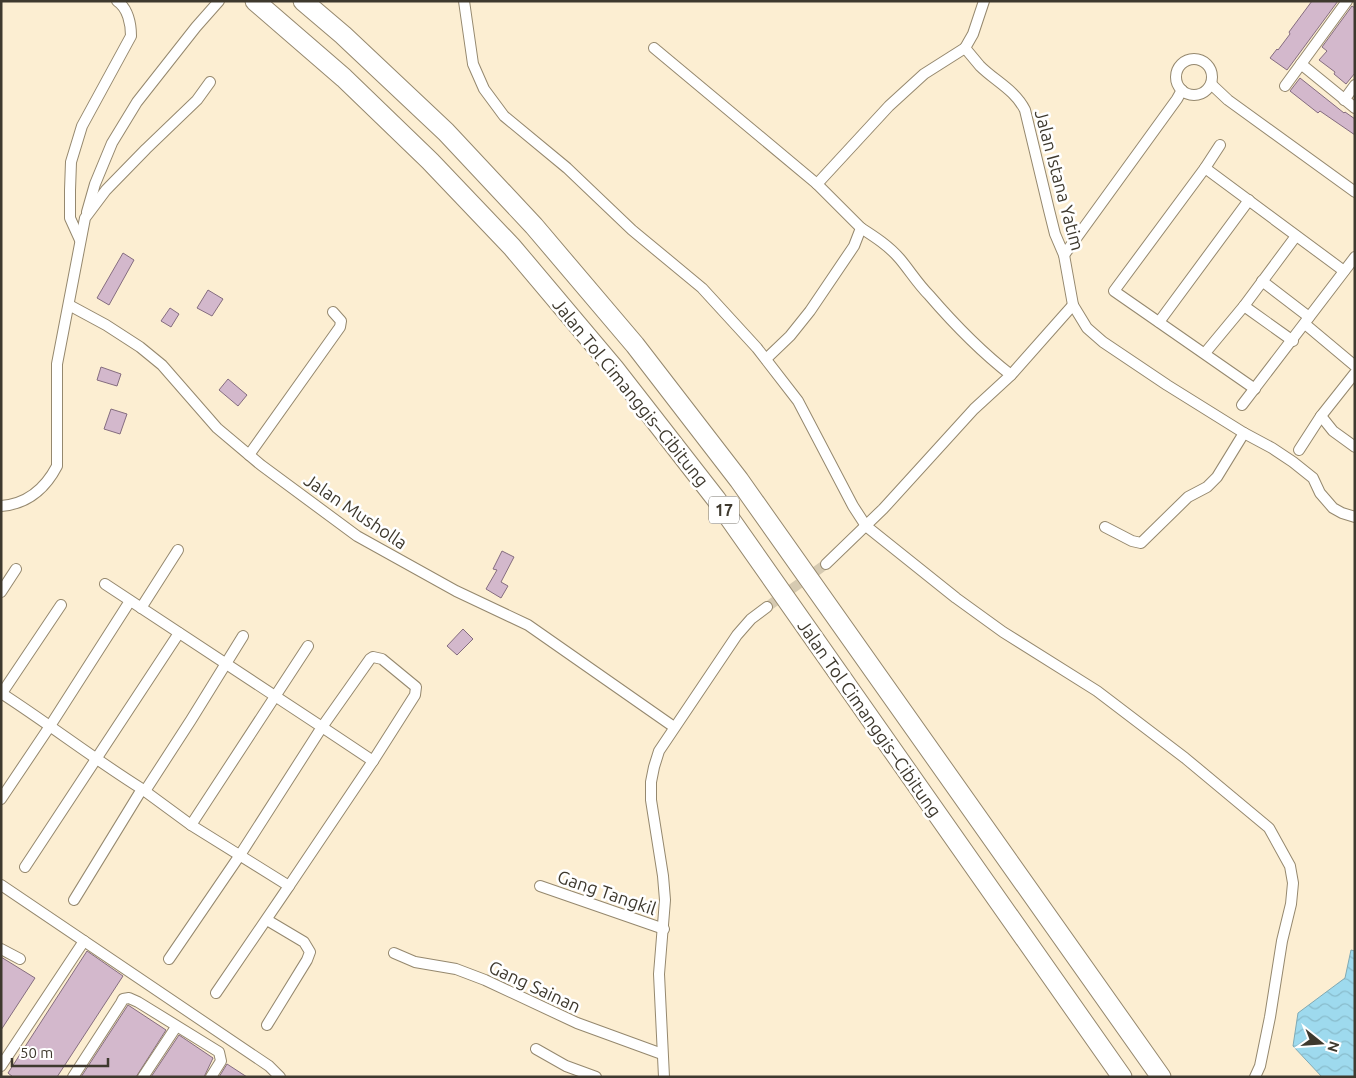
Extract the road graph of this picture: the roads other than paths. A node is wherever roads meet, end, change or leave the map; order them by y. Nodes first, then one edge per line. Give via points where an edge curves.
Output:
1 (117, 1) edge
2 (219, 1) edge
3 (255, 1) edge
4 (302, 1) edge
5 (464, 1) edge
6 (984, 1) edge
7 (1347, 1) edge
8 (654, 48) dead end
9 (965, 48) junction
10 (1302, 64) junction
11 (210, 82) dead end
12 (1211, 84) junction
13 (1355, 85) edge
14 (1285, 86) dead end
15 (1182, 90) junction
16 (1344, 100) junction
17 (1355, 108) edge
18 (1220, 145) dead end
19 (1205, 168) junction
20 (817, 184) junction
21 (1355, 192) edge
22 (1249, 200) junction
23 (85, 218) junction
24 (861, 228) junction
25 (1296, 236) junction
26 (80, 240) junction
27 (1064, 254) junction
28 (1355, 258) edge
29 (1344, 271) junction
30 (1262, 281) junction
31 (69, 305) junction
32 (1072, 305) junction
33 (1244, 306) junction
34 (333, 312) dead end
35 (1307, 321) junction
36 (1159, 322) junction
37 (1293, 340) junction
38 (1205, 353) junction
39 (766, 359) junction
40 (1355, 366) edge
41 (1355, 373) edge
42 (1011, 375) junction
43 (1255, 389) junction
44 (1242, 405) dead end
45 (1321, 416) junction
46 (1244, 433) junction
47 (1355, 447) edge
48 (1299, 450) dead end
49 (249, 454) junction
50 (1, 506) edge
51 (1355, 516) edge
52 (866, 526) junction
53 (1105, 527) dead end
54 (178, 550) dead end
55 (826, 564) tunnel mouth
56 (16, 568) dead end
57 (105, 584) dead end
58 (1, 592) edge
59 (130, 600) junction
60 (61, 605) dead end
61 (767, 607) tunnel mouth
62 (140, 608) junction
63 (179, 633) junction
64 (243, 636) dead end
65 (308, 646) dead end
66 (226, 664) junction
67 (2, 693) edge
68 (275, 695) junction
69 (50, 726) junction
70 (322, 727) junction
71 (674, 727) junction
72 (95, 759) junction
73 (373, 760) junction
74 (144, 790) junction
75 (1, 799) edge
76 (191, 825) junction
77 (240, 855) junction
78 (26, 868) dead end
79 (1, 886) edge
80 (289, 886) junction
81 (540, 886) dead end
82 (74, 900) dead end
83 (267, 920) junction
84 (664, 929) junction
85 (84, 941) junction
86 (1, 949) edge
87 (394, 953) dead end
88 (20, 959) dead end
89 (169, 959) dead end
90 (216, 994) dead end
91 (267, 1025) dead end
92 (176, 1027) junction
93 (536, 1049) dead end
94 (662, 1054) junction
95 (1, 1066) edge
96 (73, 1077) edge
97 (143, 1077) edge
98 (211, 1077) edge
99 (280, 1077) edge
100 (596, 1077) edge
101 (664, 1077) edge
102 (1122, 1077) edge
103 (1161, 1077) edge
104 (1255, 1077) edge

1 - 26 street via 131,22 131,36 82,126 71,162 70,218
2 - 23 street via 137,102 112,143
3 - 102 highway, Jalan Tol Cimanggis–Cibitung / 17 via 344,78 430,161 512,247 614,368 716,499
4 - 103 highway, Jalan Tol Cimanggis–Cibitung / 17 via 446,132 534,226 635,344 739,480
5 - 39 street via 473,64 484,89 504,116 568,168 632,230 702,288
6 - 9 street
7 - 10 street
8 - 20 street
9 - 20 street via 924,74 889,106
9 - 27 street, Jalan Istana Yatim via 981,67 1021,101 1055,234
10 - 14 street
10 - 16 street
11 - 23 street via 197,100 106,190
12 - 15 street via 1201,94 1188,94
12 - 15 street via 1211,70 1207,64 1201,60 1187,60 1181,64 1176,77
12 - 21 street via 1228,100
13 - 16 street
15 - 27 street
16 - 17 street
18 - 19 street
19 - 22 street
19 - 36 street via 1114,291
20 - 24 street
22 - 25 street
22 - 36 street
23 - 26 street
24 - 39 street via 854,246 810,311
24 - 42 street via 900,259 956,326
25 - 29 street
25 - 30 street
26 - 31 street
27 - 32 street, Jalan Istana Yatim
28 - 29 street
29 - 35 street
30 - 33 street
30 - 35 street
31 - 49 street, Jalan Musholla via 106,325 162,365 217,428
31 - 50 street via 57,364 57,466 50,480 33,496 13,505
32 - 42 street
32 - 46 street via 1087,328 1103,342
33 - 37 street
33 - 38 street
34 - 49 street via 341,321 340,327
35 - 37 street
35 - 40 street
36 - 38 street
37 - 43 street
38 - 43 street
39 - 52 street via 798,401
41 - 45 street
42 - 52 street via 974,409
43 - 44 street
45 - 47 street via 1333,431
45 - 48 street
46 - 51 street via 1272,448 1312,478 1333,508
46 - 53 street via 1207,488 1188,497 1141,543
49 - 71 street, Jalan Musholla via 357,536 456,591 528,624
52 - 55 street
52 - 104 street via 1003,632 1097,691 1269,828 1290,866 1294,883 1260,1066
54 - 62 street
56 - 58 street
57 - 59 street
59 - 62 street
59 - 69 street
60 - 67 street
61 - 71 street via 737,635
62 - 63 street
63 - 66 street
63 - 72 street
64 - 66 street
65 - 68 street
66 - 68 street
66 - 74 street
67 - 69 street
68 - 70 street
68 - 76 street
69 - 72 street
69 - 75 street
70 - 73 street
70 - 73 street via 370,659 382,660 413,683 416,690
70 - 77 street
71 - 84 street via 659,751 651,782 666,900
72 - 74 street
72 - 78 street
73 - 80 street
74 - 76 street
74 - 82 street
76 - 77 street
77 - 80 street
77 - 89 street
79 - 85 street
80 - 83 street
81 - 84 street, Gang Tangkil
83 - 90 street
83 - 91 street via 304,942 310,952
84 - 94 street via 659,974
85 - 95 street
85 - 99 street via 269,1066
86 - 88 street
87 - 94 street, Gang Sainan via 415,962 456,969 577,1023
92 - 96 street via 132,999 123,999
92 - 97 street
92 - 98 street via 219,1052 221,1061
93 - 100 street via 566,1066
94 - 101 street

